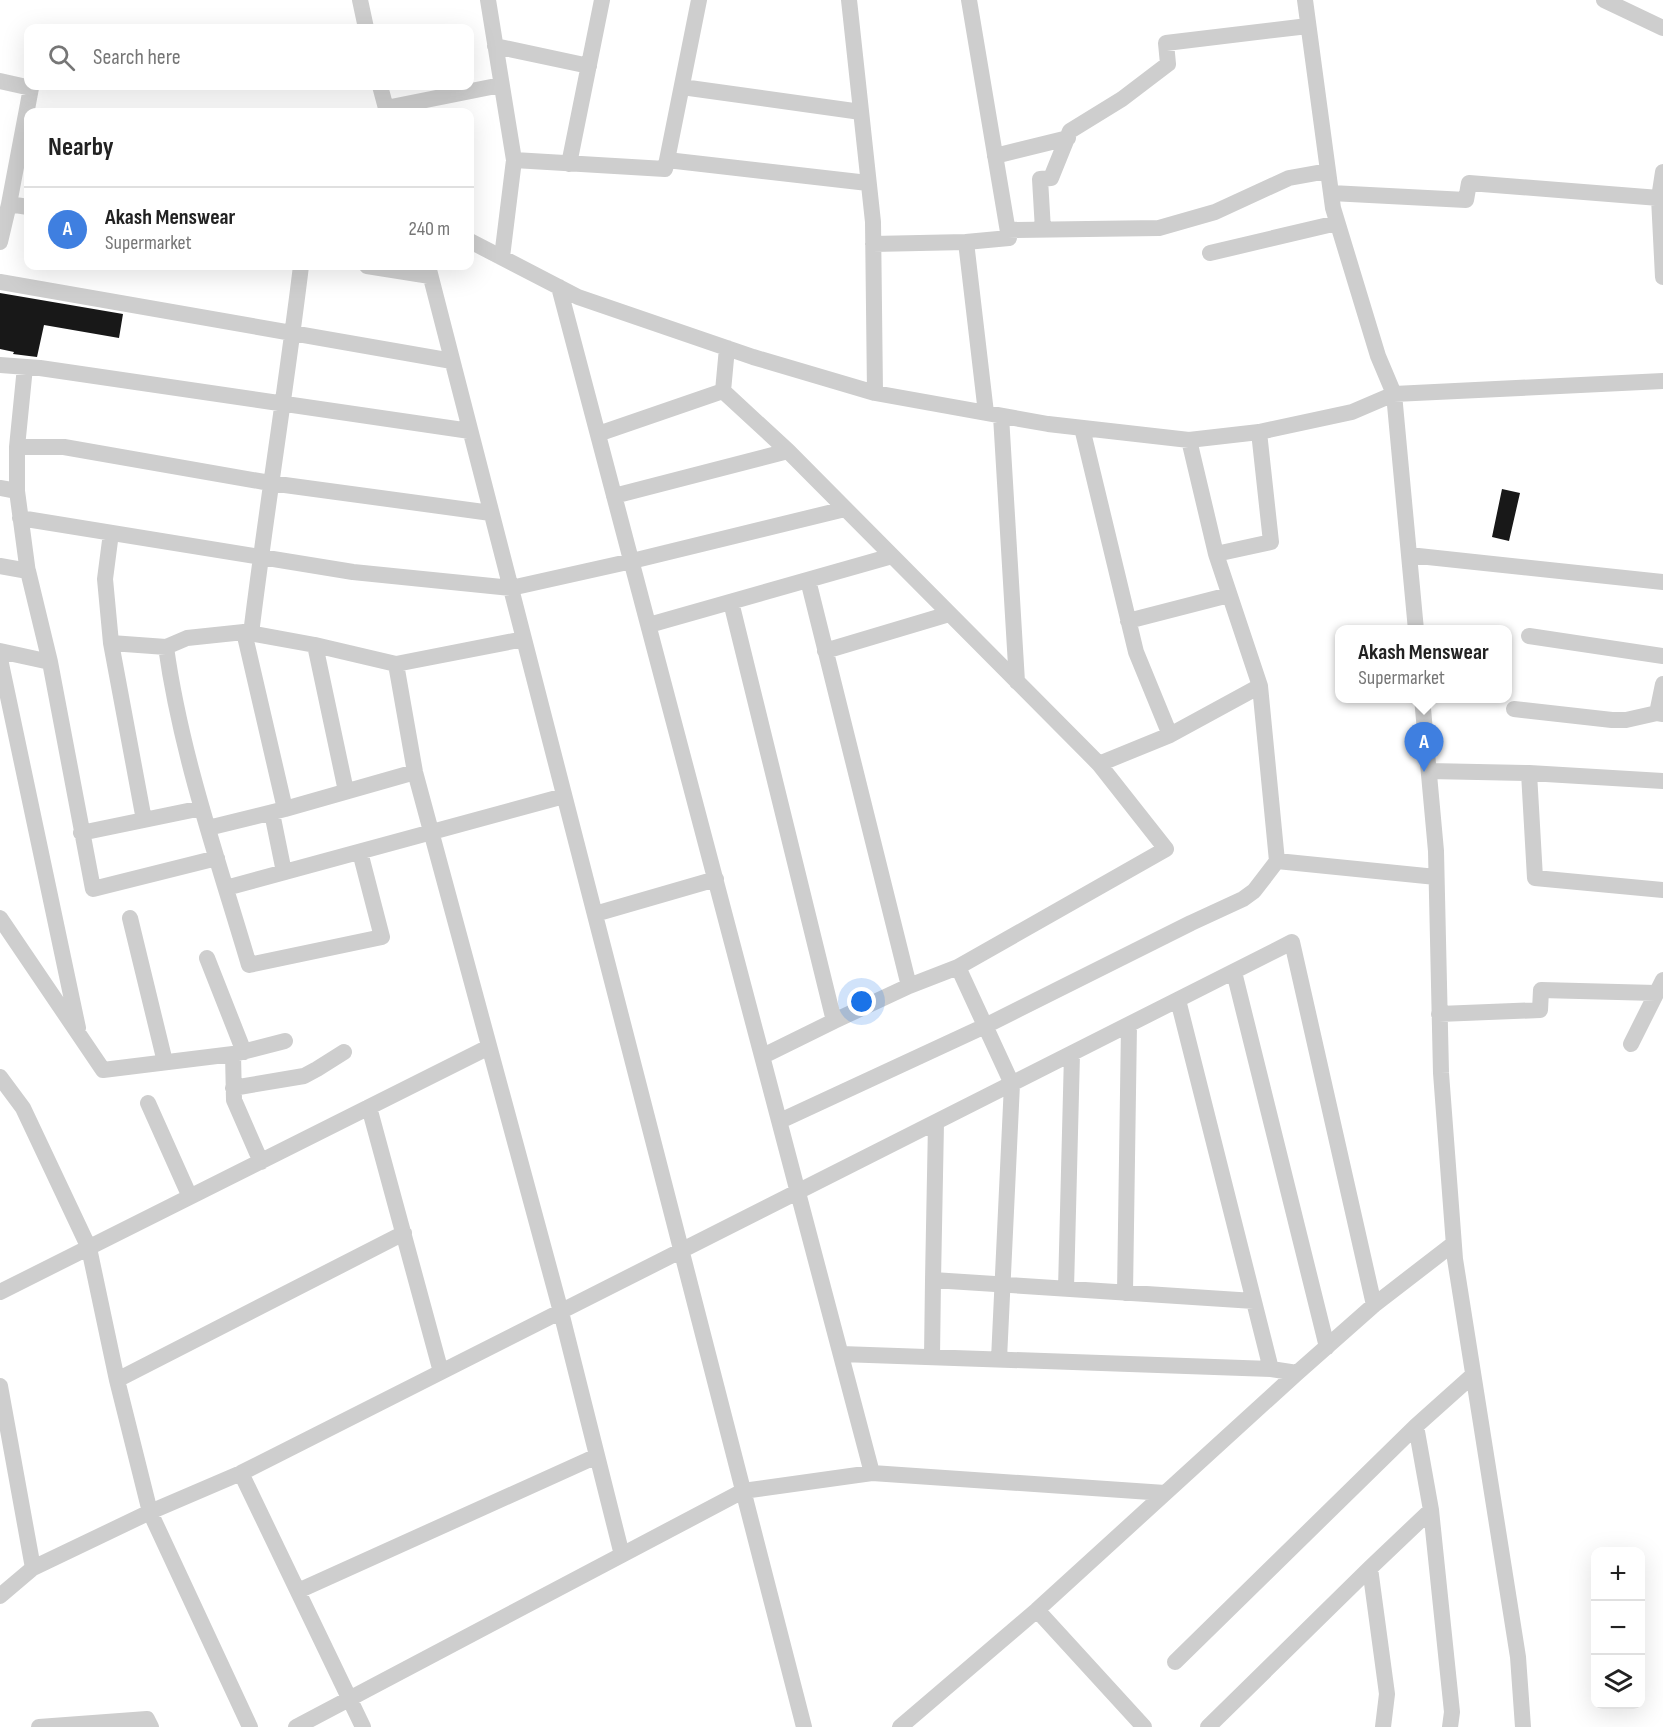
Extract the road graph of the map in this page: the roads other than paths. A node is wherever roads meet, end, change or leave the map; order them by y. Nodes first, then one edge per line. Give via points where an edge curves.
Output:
1 (488, 0) edge
2 (602, 0) edge
3 (699, 0) edge
4 (849, 0) edge
5 (969, 0) edge
6 (1305, 0) edge
7 (1604, 0) edge
8 (362, 1) edge
9 (365, 24) edge
10 (1308, 26) junction
11 (1663, 28) edge
12 (495, 46) junction
13 (589, 66) junction
14 (0, 81) edge
15 (501, 85) junction
16 (24, 86) edge
17 (682, 87) junction
18 (31, 90) edge
19 (381, 90) edge
20 (27, 108) edge
21 (386, 108) edge
22 (395, 108) edge
23 (861, 112) junction
24 (24, 125) edge
25 (1068, 138) junction
26 (995, 156) junction
27 (514, 160) junction
28 (667, 160) junction
29 (569, 164) junction
30 (1328, 171) junction
31 (1663, 172) edge
32 (868, 183) junction
33 (1331, 193) junction
34 (1659, 198) junction
35 (9, 204) junction
36 (24, 206) edge
37 (1337, 223) junction
38 (1008, 230) junction
39 (1042, 230) junction
40 (0, 242) edge
41 (966, 242) junction
42 (474, 243) edge
43 (873, 244) junction
44 (1210, 253) dead end
45 (502, 258) junction
46 (301, 270) edge
47 (429, 271) edge
48 (1663, 277) edge
49 (0, 282) edge
50 (559, 288) junction
51 (293, 333) junction
52 (726, 348) junction
53 (452, 360) junction
54 (0, 365) edge
55 (25, 367) junction
56 (1663, 381) edge
57 (723, 391) junction
58 (875, 393) junction
59 (1395, 394) junction
60 (284, 404) junction
61 (993, 415) junction
62 (1082, 428) junction
63 (470, 431) junction
64 (1259, 432) junction
65 (598, 434) junction
66 (1190, 440) junction
67 (17, 447) junction
68 (788, 452) junction
69 (270, 483) junction
70 (8, 489) edge
71 (614, 496) junction
72 (845, 509) junction
73 (491, 513) junction
74 (20, 518) junction
75 (111, 533) junction
76 (1216, 554) junction
77 (1409, 555) junction
78 (892, 556) junction
79 (260, 557) junction
80 (632, 561) junction
81 (0, 566) edge
82 (28, 573) junction
83 (808, 580) junction
84 (1663, 582) edge
85 (511, 588) junction
86 (1229, 595) junction
87 (731, 602) junction
88 (949, 614) junction
89 (1128, 621) junction
90 (649, 625) junction
91 (1416, 625) edge
92 (248, 633) junction
93 (1529, 636) dead end
94 (524, 639) junction
95 (111, 643) junction
96 (315, 645) junction
97 (166, 647) junction
98 (0, 651) edge
99 (825, 651) junction
100 (1663, 656) edge
101 (0, 658) edge
102 (50, 662) junction
103 (396, 664) junction
104 (1017, 682) junction
105 (1663, 684) edge
106 (1260, 686) junction
107 (1422, 703) edge
108 (1514, 709) dead end
109 (1660, 714) edge
110 (1170, 735) junction
111 (1099, 764) junction
112 (1429, 771) junction
113 (415, 772) junction
114 (1529, 773) junction
115 (1663, 781) edge
116 (346, 791) junction
117 (564, 796) junction
118 (202, 808) junction
119 (278, 811) junction
120 (144, 820) junction
121 (208, 828) junction
122 (81, 833) junction
123 (431, 833) junction
124 (360, 852) junction
125 (217, 858) junction
126 (1277, 861) junction
127 (284, 872) junction
128 (1436, 877) junction
129 (716, 879) junction
130 (226, 888) junction
131 (1663, 890) edge
132 (595, 914) junction
133 (0, 918) edge
134 (130, 918) dead end
135 (207, 958) dead end
136 (958, 967) junction
137 (1234, 972) junction
138 (909, 986) junction
139 (1660, 986) edge
140 (1178, 1000) junction
141 (1439, 1014) junction
142 (834, 1021) junction
143 (1129, 1025) junction
144 (985, 1026) junction
145 (80, 1037) junction
146 (285, 1041) dead end
147 (1631, 1044) dead end
148 (489, 1047) junction
149 (344, 1052) dead end
150 (238, 1053) junction
151 (1072, 1054) junction
152 (763, 1056) junction
153 (165, 1062) junction
154 (0, 1077) edge
155 (1012, 1084) junction
156 (233, 1088) junction
157 (148, 1103) dead end
158 (369, 1107) junction
159 (780, 1121) junction
160 (936, 1123) junction
161 (261, 1161) junction
162 (799, 1192) junction
163 (190, 1197) junction
164 (404, 1233) junction
165 (1453, 1244) junction
166 (89, 1248) junction
167 (681, 1252) junction
168 (933, 1280) junction
169 (1002, 1285) junction
170 (1066, 1289) junction
171 (0, 1292) edge
172 (1125, 1293) junction
173 (1254, 1301) junction
174 (1374, 1305) junction
175 (561, 1312) junction
176 (1327, 1347) junction
177 (841, 1354) junction
178 (932, 1357) junction
179 (999, 1359) junction
180 (1271, 1369) junction
181 (441, 1372) junction
182 (1297, 1373) junction
183 (1473, 1375) junction
184 (117, 1380) junction
185 (0, 1386) edge
186 (1416, 1426) junction
187 (597, 1456) junction
188 (241, 1473) junction
189 (872, 1473) junction
190 (743, 1491) junction
191 (1166, 1493) junction
192 (1431, 1510) junction
193 (150, 1512) junction
194 (622, 1555) junction
195 (33, 1568) junction
196 (1370, 1568) junction
197 (298, 1591) junction
198 (0, 1596) edge
199 (1037, 1610) junction
200 (1175, 1662) dead end
201 (350, 1700) junction
202 (39, 1727) edge
203 (151, 1727) edge
204 (250, 1727) edge
205 (296, 1727) edge
206 (363, 1727) edge
207 (804, 1727) edge
208 (900, 1727) edge
209 (1144, 1727) edge
210 (1208, 1727) edge
211 (1383, 1727) edge
212 (1450, 1727) edge
213 (1523, 1727) edge

1 - 12 street
2 - 13 street
3 - 17 street
4 - 23 street
5 - 26 street
6 - 10 street
7 - 11 street
8 - 9 street
10 - 25 street via 1166,43 1168,64 1070,131
10 - 30 street
12 - 13 street
12 - 15 street
13 - 29 street
14 - 16 street
15 - 22 street
15 - 27 street
17 - 23 street
17 - 28 street
18 - 20 street
19 - 21 street
23 - 32 street
24 - 35 street
25 - 26 street
25 - 39 street via 1051,178 1040,179
26 - 38 street
27 - 29 street
27 - 45 street
28 - 29 street via 665,169
28 - 32 street
30 - 33 street
30 - 39 street via 1289,178 1215,212 1160,228
31 - 34 street
32 - 43 street
33 - 34 street via 1466,200 1469,183
33 - 37 street
34 - 48 street
35 - 36 street
35 - 40 street
37 - 44 street
37 - 59 street via 1378,356
38 - 39 street
38 - 41 street via 1009,238
41 - 43 street
41 - 61 street
42 - 45 street
43 - 58 street
45 - 50 street
46 - 51 street
47 - 53 street
49 - 51 street
50 - 52 street
50 - 65 street
51 - 53 street
51 - 60 street
52 - 57 street
52 - 58 street
53 - 63 street
54 - 55 street
55 - 60 street
55 - 67 street
56 - 59 street
57 - 65 street
57 - 68 street
58 - 61 street
59 - 64 street via 1352,412
59 - 77 street
60 - 63 street
60 - 69 street
61 - 62 street
61 - 104 street
62 - 66 street
62 - 89 street
63 - 73 street
64 - 66 street
64 - 76 street via 1271,542
65 - 71 street
66 - 76 street
67 - 69 street via 64,447
67 - 70 street
68 - 71 street
68 - 72 street
69 - 73 street
69 - 79 street
70 - 74 street
71 - 80 street
72 - 78 street
72 - 80 street
73 - 85 street
74 - 75 street
74 - 82 street
75 - 79 street
75 - 95 street via 105,579
76 - 86 street
77 - 84 street
77 - 91 street
78 - 83 street
78 - 88 street
79 - 85 street via 353,572
79 - 92 street
80 - 85 street
80 - 90 street
81 - 82 street
82 - 102 street
83 - 87 street
83 - 99 street
85 - 94 street
86 - 89 street
86 - 106 street
87 - 90 street
87 - 142 street
88 - 99 street
88 - 104 street
89 - 110 street via 1136,652
90 - 129 street
92 - 96 street
92 - 97 street via 187,638
92 - 119 street
93 - 100 street
94 - 103 street
94 - 117 street
95 - 97 street
95 - 120 street
96 - 103 street
96 - 116 street
97 - 118 street via 172,694
98 - 102 street
99 - 138 street
101 - 145 street
102 - 122 street
103 - 113 street
104 - 111 street
105 - 109 street
106 - 110 street
106 - 126 street
107 - 112 street
108 - 109 street via 1612,720
110 - 111 street
111 - 136 street via 1166,849
112 - 114 street
112 - 128 street
113 - 116 street
113 - 123 street
114 - 115 street
114 - 131 street via 1535,878
116 - 119 street
117 - 123 street
117 - 132 street
118 - 120 street
118 - 121 street
119 - 121 street
119 - 127 street
120 - 122 street
121 - 125 street
122 - 125 street via 93,889
123 - 124 street
123 - 148 street
124 - 127 street
124 - 130 street via 382,937 249,965
125 - 130 street
126 - 128 street
126 - 144 street via 1247,897
127 - 130 street
128 - 141 street
129 - 132 street
129 - 152 street
132 - 167 street
133 - 145 street
134 - 153 street
135 - 150 street
136 - 138 street
136 - 144 street
137 - 140 street
137 - 174 street via 1292,942
137 - 176 street
138 - 142 street
139 - 141 street via 1541,990 1540,1010
139 - 147 street
140 - 143 street
140 - 173 street
141 - 165 street
142 - 152 street
143 - 151 street
143 - 172 street
144 - 155 street
144 - 159 street
145 - 153 street via 103,1070
146 - 150 street
148 - 158 street
148 - 175 street
149 - 156 street via 304,1076
150 - 153 street
150 - 156 street
151 - 155 street
151 - 170 street
152 - 159 street
154 - 166 street via 23,1108
155 - 160 street
155 - 169 street
156 - 161 street via 234,1100
157 - 163 street
158 - 161 street
158 - 164 street
159 - 162 street
160 - 162 street
160 - 168 street
161 - 163 street
162 - 167 street
162 - 177 street
163 - 166 street
164 - 181 street
164 - 184 street
165 - 174 street
165 - 183 street
166 - 171 street
166 - 184 street
167 - 175 street
167 - 190 street
168 - 169 street
168 - 178 street
169 - 170 street
169 - 179 street
170 - 172 street
172 - 173 street
173 - 180 street
174 - 176 street
175 - 181 street
175 - 187 street
176 - 182 street
177 - 178 street
177 - 189 street
178 - 179 street
179 - 180 street
180 - 182 street
181 - 188 street
182 - 191 street
183 - 186 street
183 - 213 street via 1518,1657
184 - 193 street
185 - 195 street
186 - 192 street
186 - 200 street
187 - 194 street
187 - 197 street
188 - 193 street
188 - 197 street
189 - 190 street
189 - 191 street
190 - 194 street
190 - 207 street
191 - 199 street
192 - 196 street
192 - 212 street via 1452,1712
193 - 195 street
193 - 204 street
194 - 201 street
195 - 198 street
196 - 210 street
196 - 211 street via 1387,1694
197 - 201 street
199 - 208 street
199 - 209 street
201 - 205 street
201 - 206 street
202 - 203 street via 147,1719

